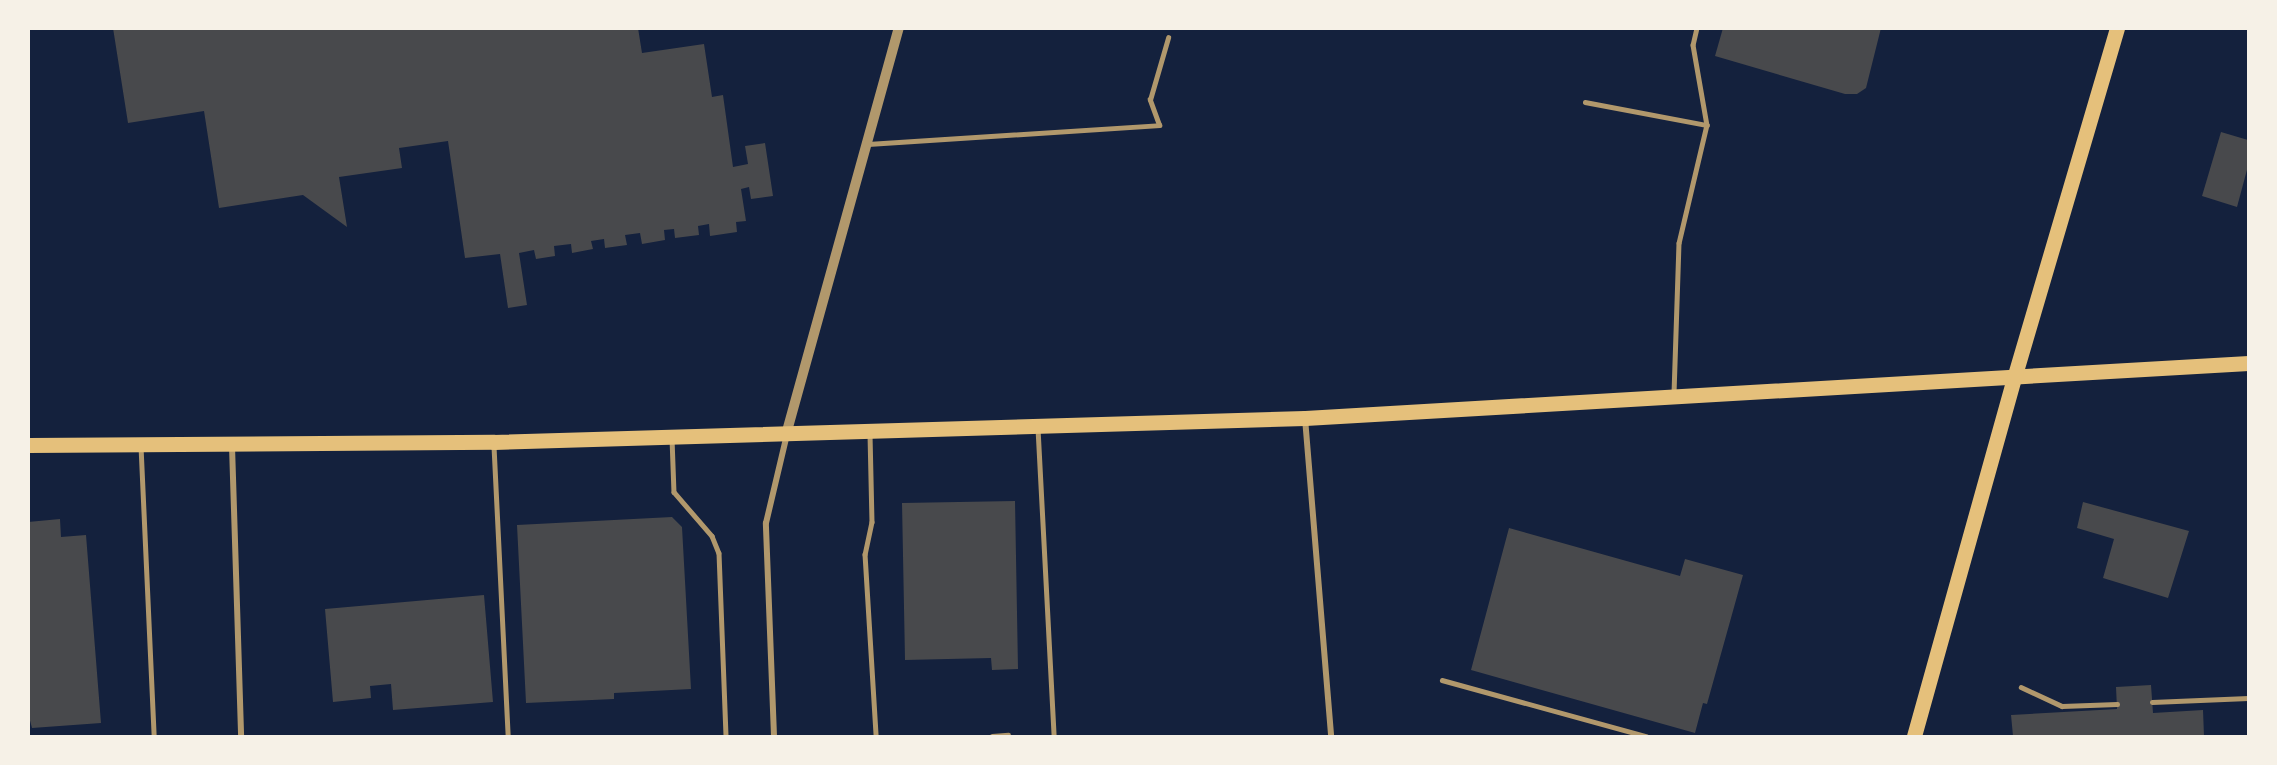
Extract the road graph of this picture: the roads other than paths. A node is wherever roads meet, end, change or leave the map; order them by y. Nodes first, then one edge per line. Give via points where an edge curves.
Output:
1 (899, 28) edge
2 (1697, 28) edge
3 (2117, 28) edge
4 (1168, 38) dead end
5 (1585, 102) dead end
6 (1707, 125) junction
7 (868, 144) junction
8 (2248, 363) edge
9 (2013, 378) junction
10 (1674, 396) junction
11 (1305, 418) junction
12 (1038, 426) junction
13 (870, 429) junction
14 (787, 431) junction
15 (672, 435) junction
16 (494, 442) junction
17 (28, 446) edge
18 (141, 446) junction
19 (232, 446) junction
20 (1442, 680) dead end
21 (2021, 687) dead end
22 (2248, 698) edge
23 (2152, 702) dead end
24 (2117, 704) dead end
25 (1008, 735) edge
26 (154, 736) edge
27 (241, 736) edge
28 (508, 736) edge
29 (726, 736) edge
30 (774, 736) edge
31 (876, 736) edge
32 (992, 736) edge
33 (1054, 736) edge
34 (1331, 736) edge
35 (1646, 736) edge
36 (1914, 736) edge

1 - 7 street
2 - 6 lane via 1694,45
3 - 9 main road
4 - 7 lane via 1150,100 1159,125
5 - 6 lane
6 - 10 lane via 1679,243
7 - 14 street
8 - 9 main road
9 - 10 main road
9 - 36 main road
10 - 11 main road
11 - 12 main road
11 - 34 street
12 - 13 main road
12 - 33 lane
13 - 14 main road
13 - 31 lane via 872,522 865,554
14 - 15 main road
14 - 30 street via 766,523
15 - 16 main road
15 - 29 lane via 674,492 712,536 718,553
16 - 19 main road
16 - 28 lane
17 - 18 main road
18 - 19 main road
18 - 26 lane
19 - 27 street
20 - 35 lane
21 - 24 lane via 2061,706
22 - 23 lane
25 - 32 lane

